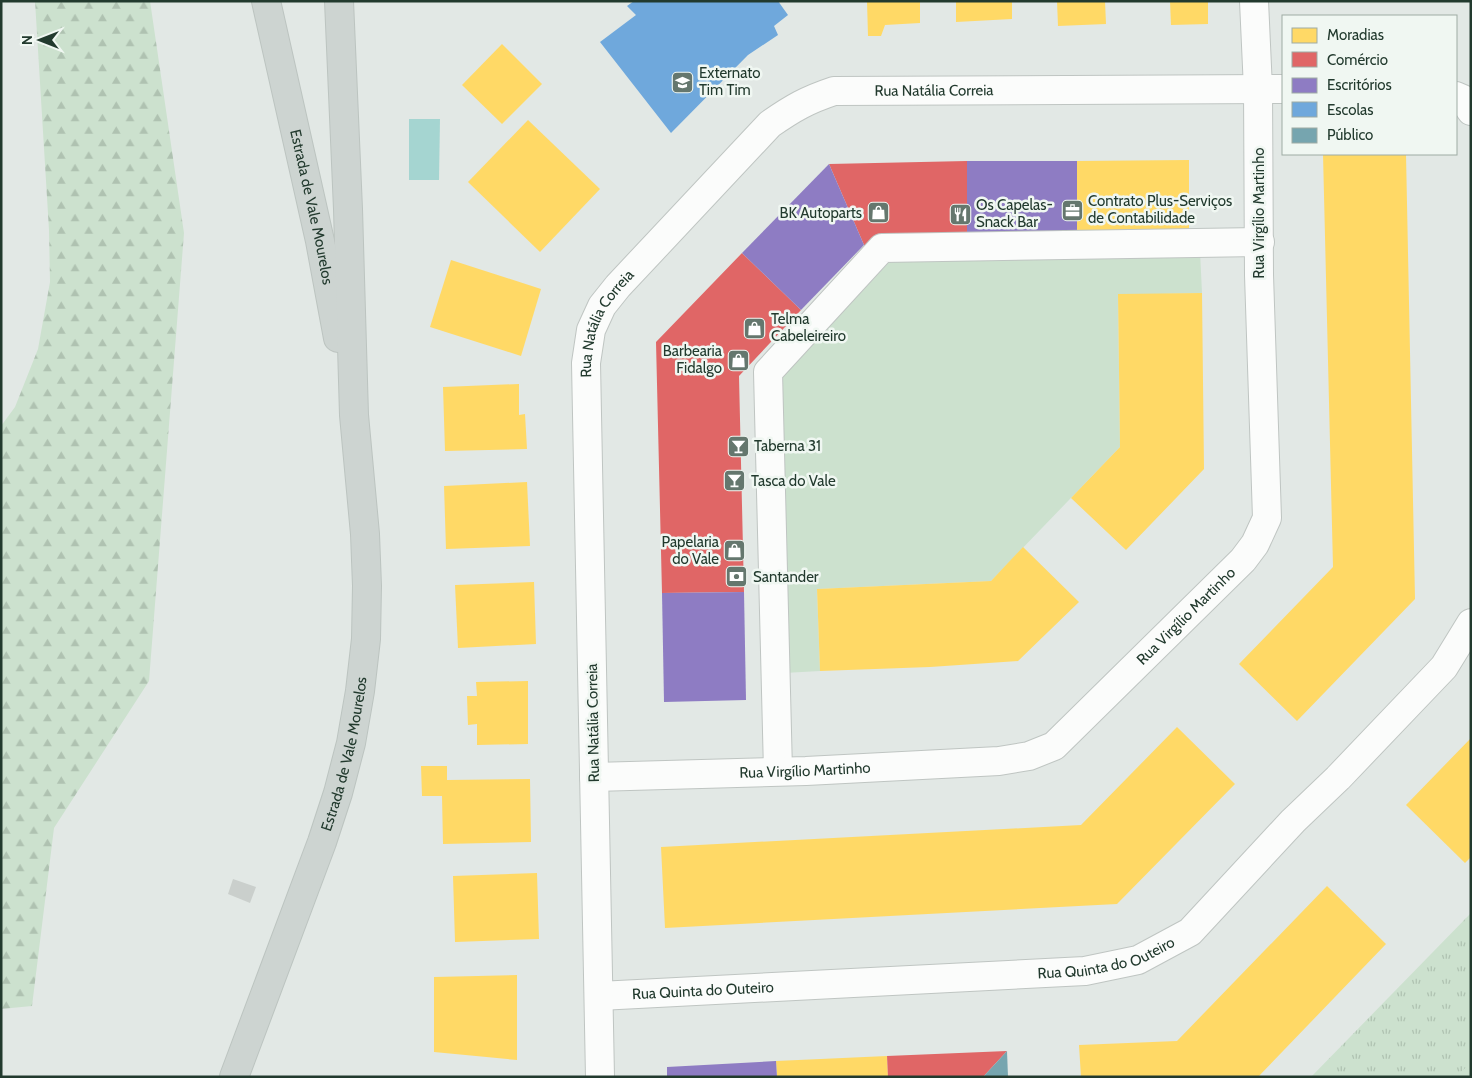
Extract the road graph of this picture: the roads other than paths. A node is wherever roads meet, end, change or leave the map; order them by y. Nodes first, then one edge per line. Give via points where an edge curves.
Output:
1 (266, 1) edge
2 (338, 1) edge
3 (1254, 1) edge
4 (1271, 89) edge
5 (1457, 96) edge
6 (1471, 111) edge
7 (1260, 242) junction
8 (354, 415) junction
9 (1471, 623) edge
10 (778, 771) junction
11 (594, 777) junction
12 (599, 996) junction
13 (234, 1077) edge
14 (600, 1077) edge

1 - 8 main road, Estrada de Vale Mourelos via 320,240
2 - 8 main road, Estrada de Vale Mourelos via 348,190
3 - 4 street, Rua Virgílio Martinho
4 - 7 street, Rua Virgílio Martinho
4 - 11 street, Rua Natália Correia via 834,91 792,108 770,124 618,286 602,306 591,330 586,363
5 - 6 street via 1463,99
7 - 10 street, Rua Virgílio Martinho via 1267,518 1243,560 1054,746 1029,756 999,761
7 - 10 street via 882,248 768,372
8 - 13 main road, Estrada de Vale Mourelos via 367,586 366,639 351,743 322,842
9 - 12 street, Rua Quinta do Outeiro via 1444,667 1190,932 1138,960 1086,971
10 - 11 street, Rua Virgílio Martinho
11 - 12 street, Rua Natália Correia
12 - 14 street, Rua Natália Correia

